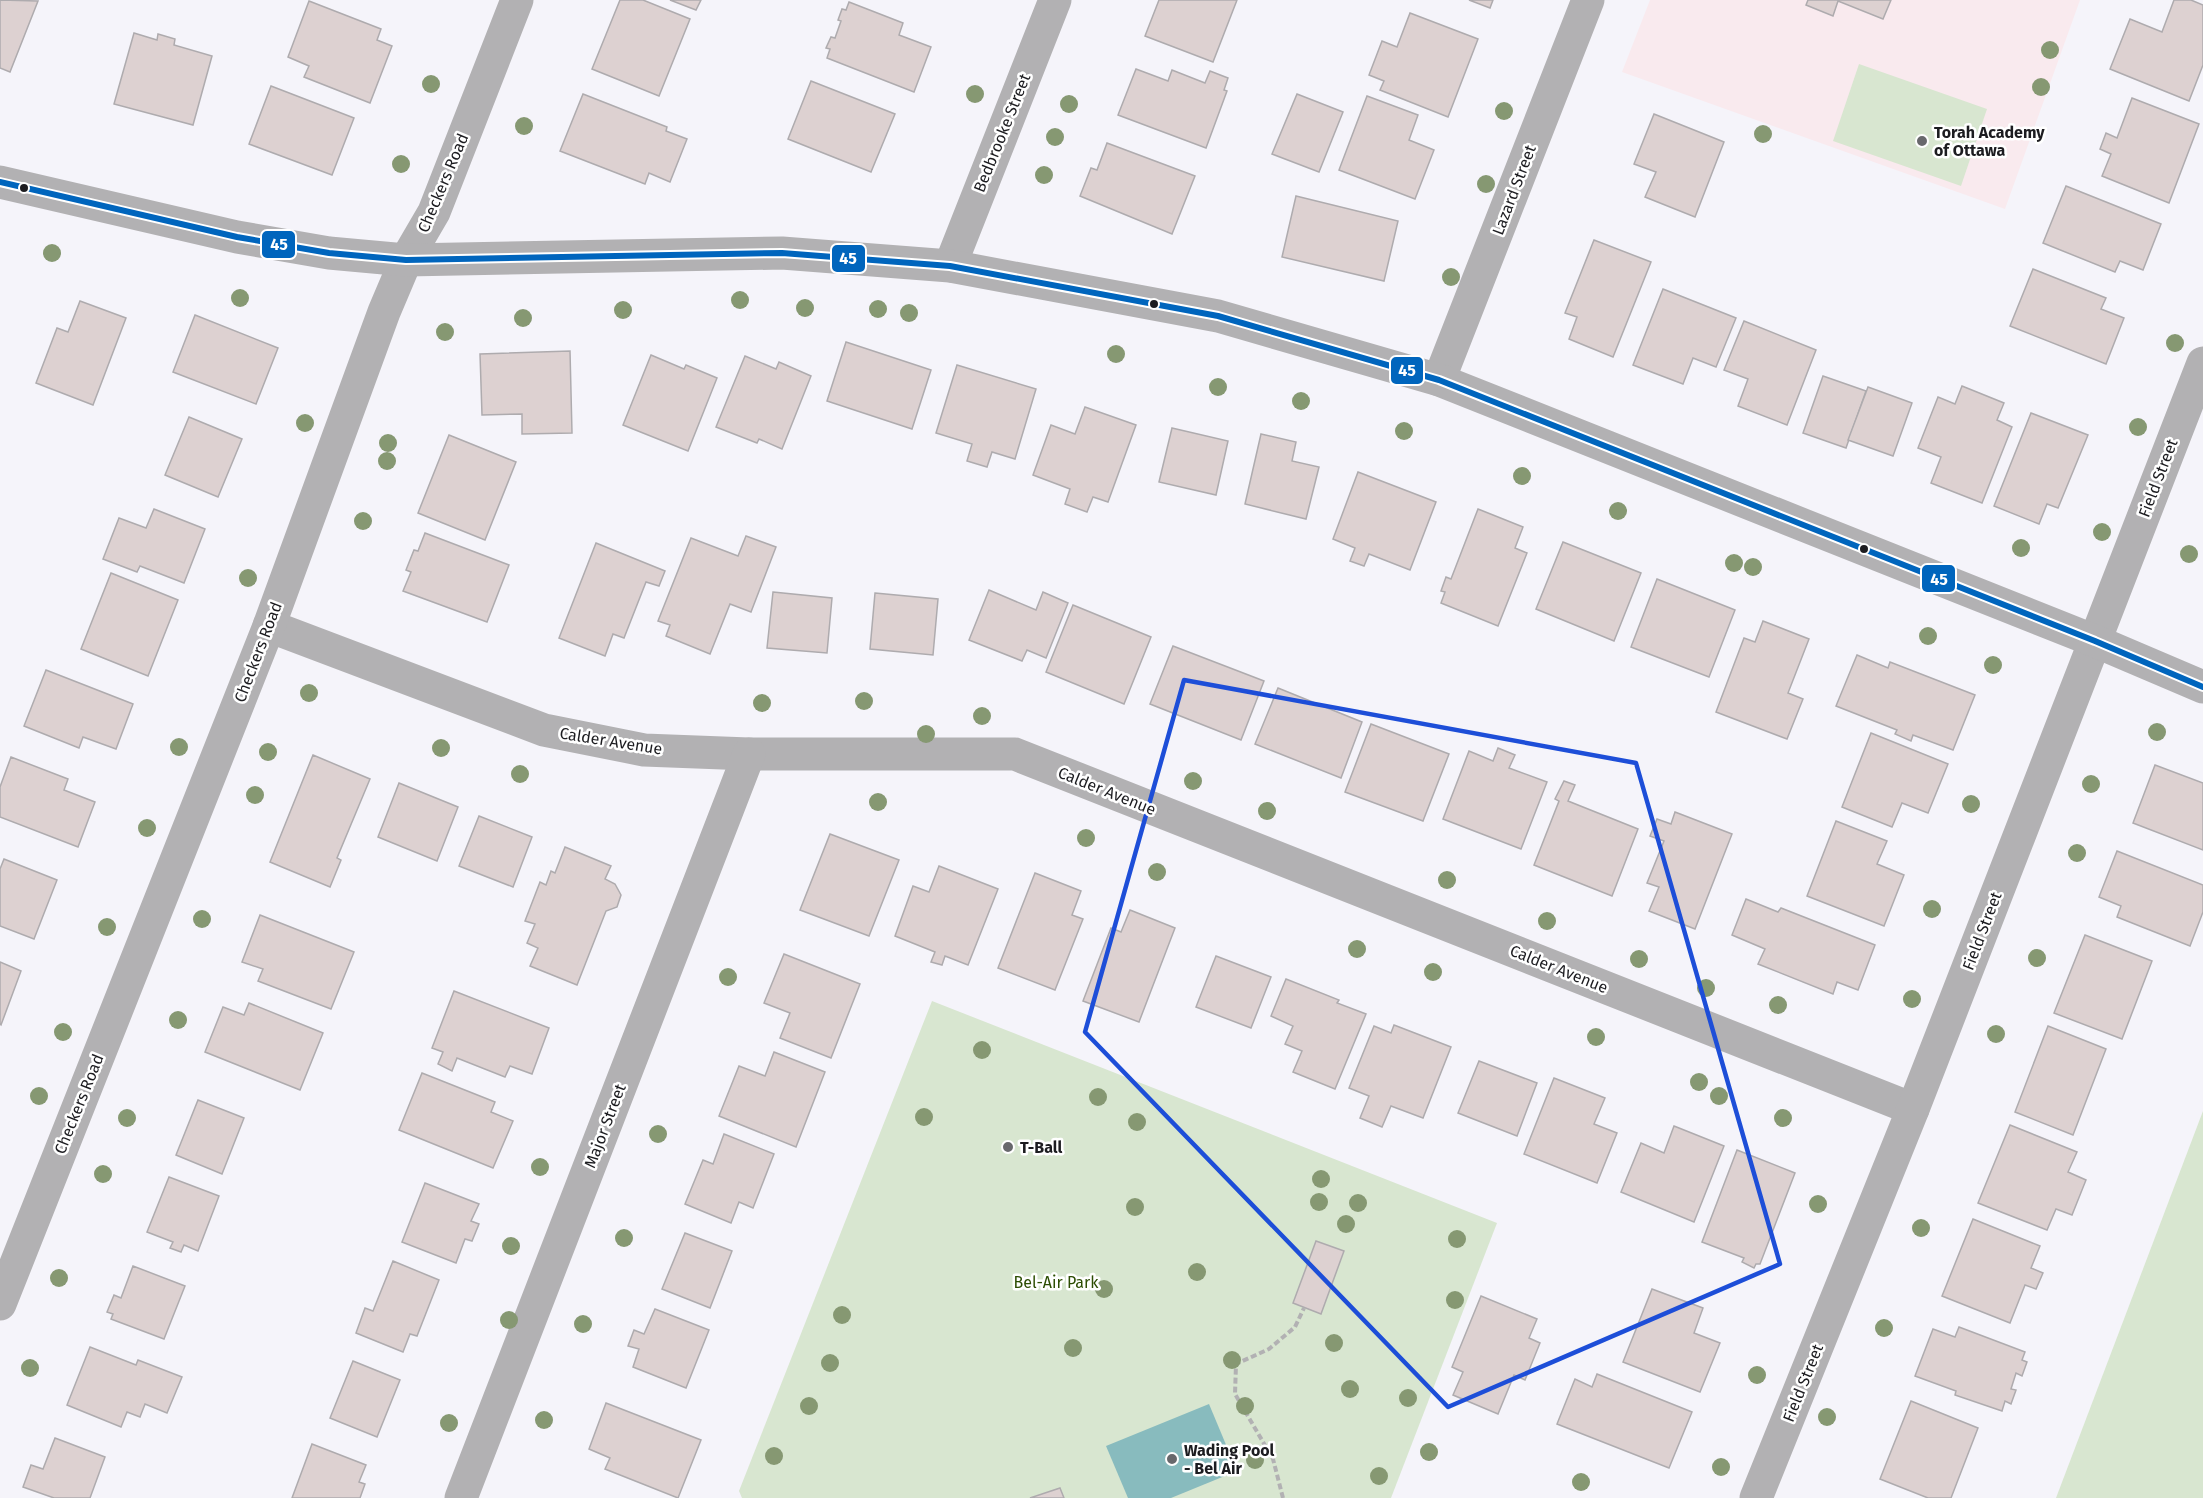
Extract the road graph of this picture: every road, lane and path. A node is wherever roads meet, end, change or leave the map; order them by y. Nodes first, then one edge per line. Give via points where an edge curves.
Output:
1 (517, 0) edge
2 (1055, 0) edge
3 (1588, 0) edge
4 (0, 182) edge
5 (406, 260) junction
6 (950, 266) junction
7 (2203, 363) edge
8 (1439, 380) junction
9 (268, 626) junction
10 (2095, 641) junction
11 (2203, 687) edge
12 (749, 754) junction
13 (1914, 1109) junction
14 (0, 1304) edge
15 (1304, 1308) dead end
16 (461, 1498) edge
17 (1283, 1498) edge
18 (1756, 1498) edge

1 - 5 street, Checkers Road via 434,212
2 - 6 street, Bedbrooke Street
3 - 8 street, Lazard Street
4 - 5 street via 237,237 329,253
5 - 6 street via 782,253
5 - 9 street, Checkers Road
6 - 8 street via 1218,316
7 - 10 street, Field Street
8 - 10 street
9 - 12 street, Calder Avenue via 544,730 644,750
9 - 14 street, Checkers Road
10 - 11 street
10 - 13 street, Field Street
12 - 13 street, Calder Avenue via 1015,754
12 - 16 street, Major Street
13 - 18 street, Field Street
15 - 17 path via 1295,1327 1269,1349 1236,1364 1235,1394 1273,1459

